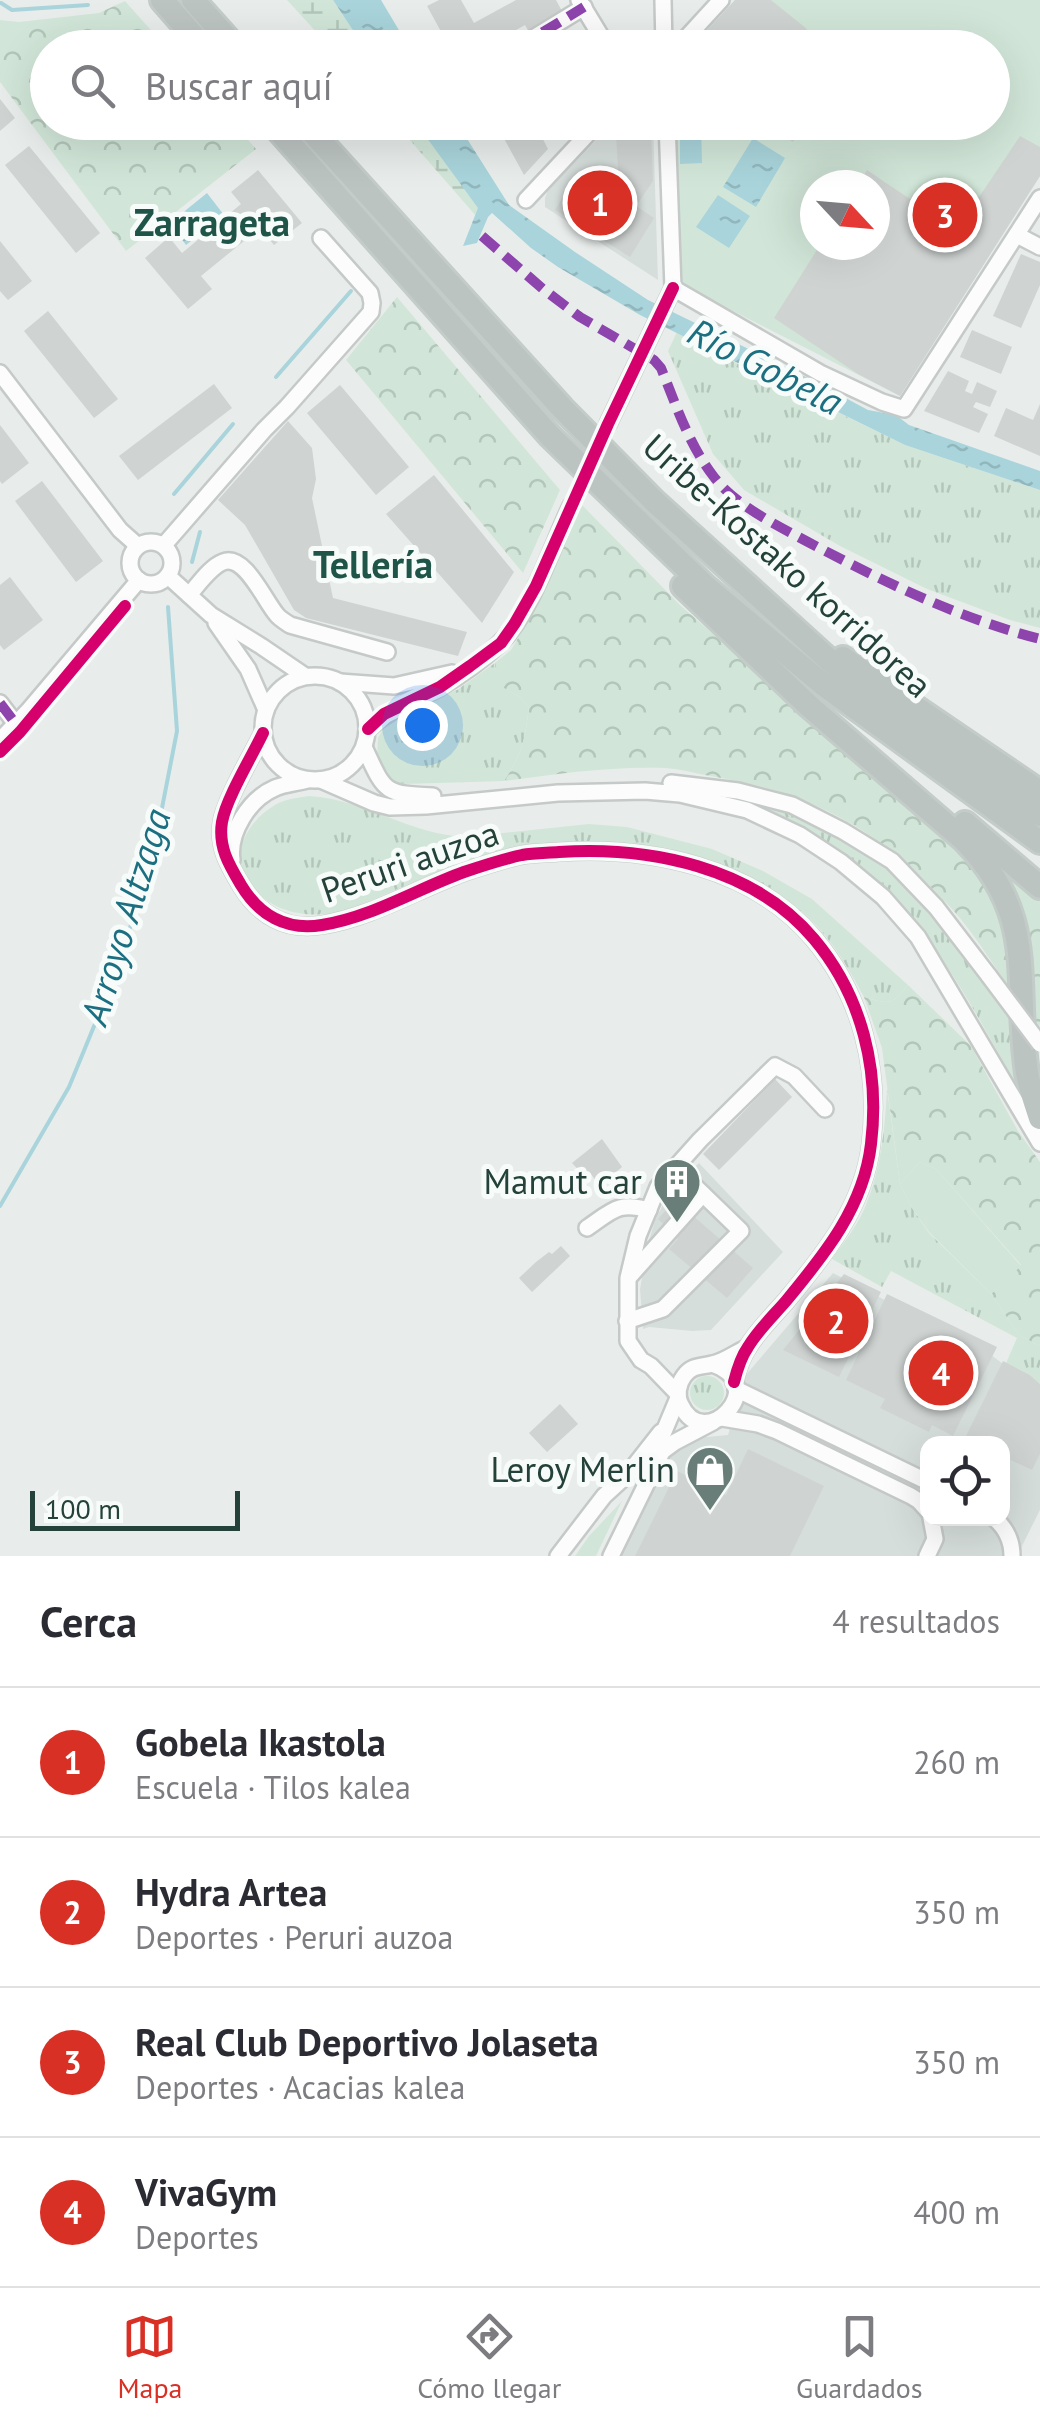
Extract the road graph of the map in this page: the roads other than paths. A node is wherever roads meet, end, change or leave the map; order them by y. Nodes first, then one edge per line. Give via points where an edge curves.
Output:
1 (162, 0) edge
2 (193, 0) edge
3 (212, 0) edge
4 (662, 0) edge
5 (721, 0) edge
6 (582, 4) edge
7 (188, 30) edge
8 (220, 30) edge
9 (236, 30) edge
10 (544, 30) edge
11 (597, 30) edge
12 (663, 30) edge
13 (694, 30) edge
14 (287, 140) edge
15 (321, 140) edge
16 (582, 140) edge
17 (667, 140) edge
18 (1040, 198) edge
19 (526, 200) dead end
20 (1017, 235) junction
21 (320, 238) dead end
22 (1040, 247) edge
23 (671, 291) junction
24 (0, 374) edge
25 (608, 424) tunnel mouth
26 (550, 436) junction
27 (571, 506) tunnel mouth
28 (164, 545) junction
29 (138, 546) junction
30 (644, 549) junction
31 (168, 576) junction
32 (139, 580) junction
33 (188, 596) junction
34 (210, 616) junction
35 (794, 627) junction
36 (388, 652) dead end
37 (470, 666) junction
38 (305, 676) junction
39 (340, 682) junction
40 (0, 704) edge
41 (266, 710) junction
42 (16, 724) junction
43 (368, 729) junction
44 (263, 732) junction
45 (0, 740) edge
46 (364, 748) junction
47 (314, 780) junction
48 (1034, 786) edge
49 (1040, 815) edge
50 (1040, 842) edge
51 (240, 883) junction
52 (1040, 887) edge
53 (1040, 1050) edge
54 (824, 1109) dead end
55 (1040, 1118) edge
56 (1040, 1143) edge
57 (676, 1168) junction
58 (702, 1194) junction
59 (649, 1210) junction
60 (587, 1228) dead end
61 (628, 1278) junction
62 (627, 1321) junction
63 (748, 1347) junction
64 (712, 1364) junction
65 (651, 1366) junction
66 (689, 1370) junction
67 (735, 1385) junction
68 (678, 1396) junction
69 (717, 1420) junction
70 (667, 1426) junction
71 (662, 1452) junction
72 (628, 1474) junction
73 (920, 1478) edge
74 (920, 1502) edge
75 (933, 1526) edge
76 (1000, 1526) edge
77 (558, 1556) edge
78 (611, 1556) edge
79 (927, 1556) edge
80 (1012, 1556) edge

1 - 7 highway
2 - 8 highway
3 - 9 highway
4 - 12 street
5 - 13 street
6 - 10 street
6 - 11 street
14 - 26 highway, Uribe-Kostako korridorea
15 - 35 highway, Uribe-Kostako korridorea via 562,408
16 - 19 street
17 - 23 street
18 - 20 street
20 - 22 street
20 - 23 street via 904,409 820,373
21 - 28 street via 370,293 371,312
23 - 25 street
24 - 29 street
26 - 30 highway
26 - 50 highway, Uribe-Kostako korridorea via 770,642
27 - 37 street via 515,624
28 - 29 street
28 - 31 street via 172,563
29 - 32 street via 131,567
30 - 52 highway
30 - 55 highway via 978,854 1014,920 1028,1073
31 - 32 street via 151,584
31 - 33 street
32 - 42 street
33 - 34 street
33 - 36 street via 216,566 233,560 290,625
34 - 38 street
34 - 41 street via 248,670
35 - 48 highway
35 - 49 highway, Uribe-Kostako korridorea via 862,690
37 - 39 street via 394,686
37 - 43 street
38 - 39 street
38 - 41 street via 281,688
39 - 43 street via 361,702
40 - 42 street
41 - 44 street
42 - 45 street
43 - 46 street
44 - 47 street via 276,764
44 - 51 street via 222,822 228,868
46 - 47 street via 347,770
46 - 53 street, bridge via 376,775 396,794 670,783 792,806 892,861 936,907
47 - 51 street via 275,788 243,817 230,855
47 - 56 street via 390,807 558,793 680,794 747,810 800,834 883,898 918,938
51 - 63 street, Peruri auzoa via 266,914 320,926 522,855 628,853 731,877 806,929 829,956 863,1025 872,1146 861,1190 828,1249
54 - 57 street via 794,1076 775,1066
57 - 58 street
57 - 59 street
58 - 61 street
58 - 62 street via 742,1231 663,1309
59 - 60 street via 620,1206
59 - 61 street
61 - 62 street
62 - 65 street via 633,1352
63 - 64 street, Peruri auzoa
63 - 67 street, Peruri auzoa
64 - 66 street
64 - 67 street
65 - 66 street
65 - 68 street
66 - 68 street
67 - 69 street via 734,1402
67 - 73 street
68 - 69 street via 691,1417
68 - 70 street
69 - 71 street
69 - 74 street via 777,1431
70 - 71 street
70 - 72 street
71 - 72 street
71 - 78 street
72 - 77 street
75 - 79 street
76 - 80 street

